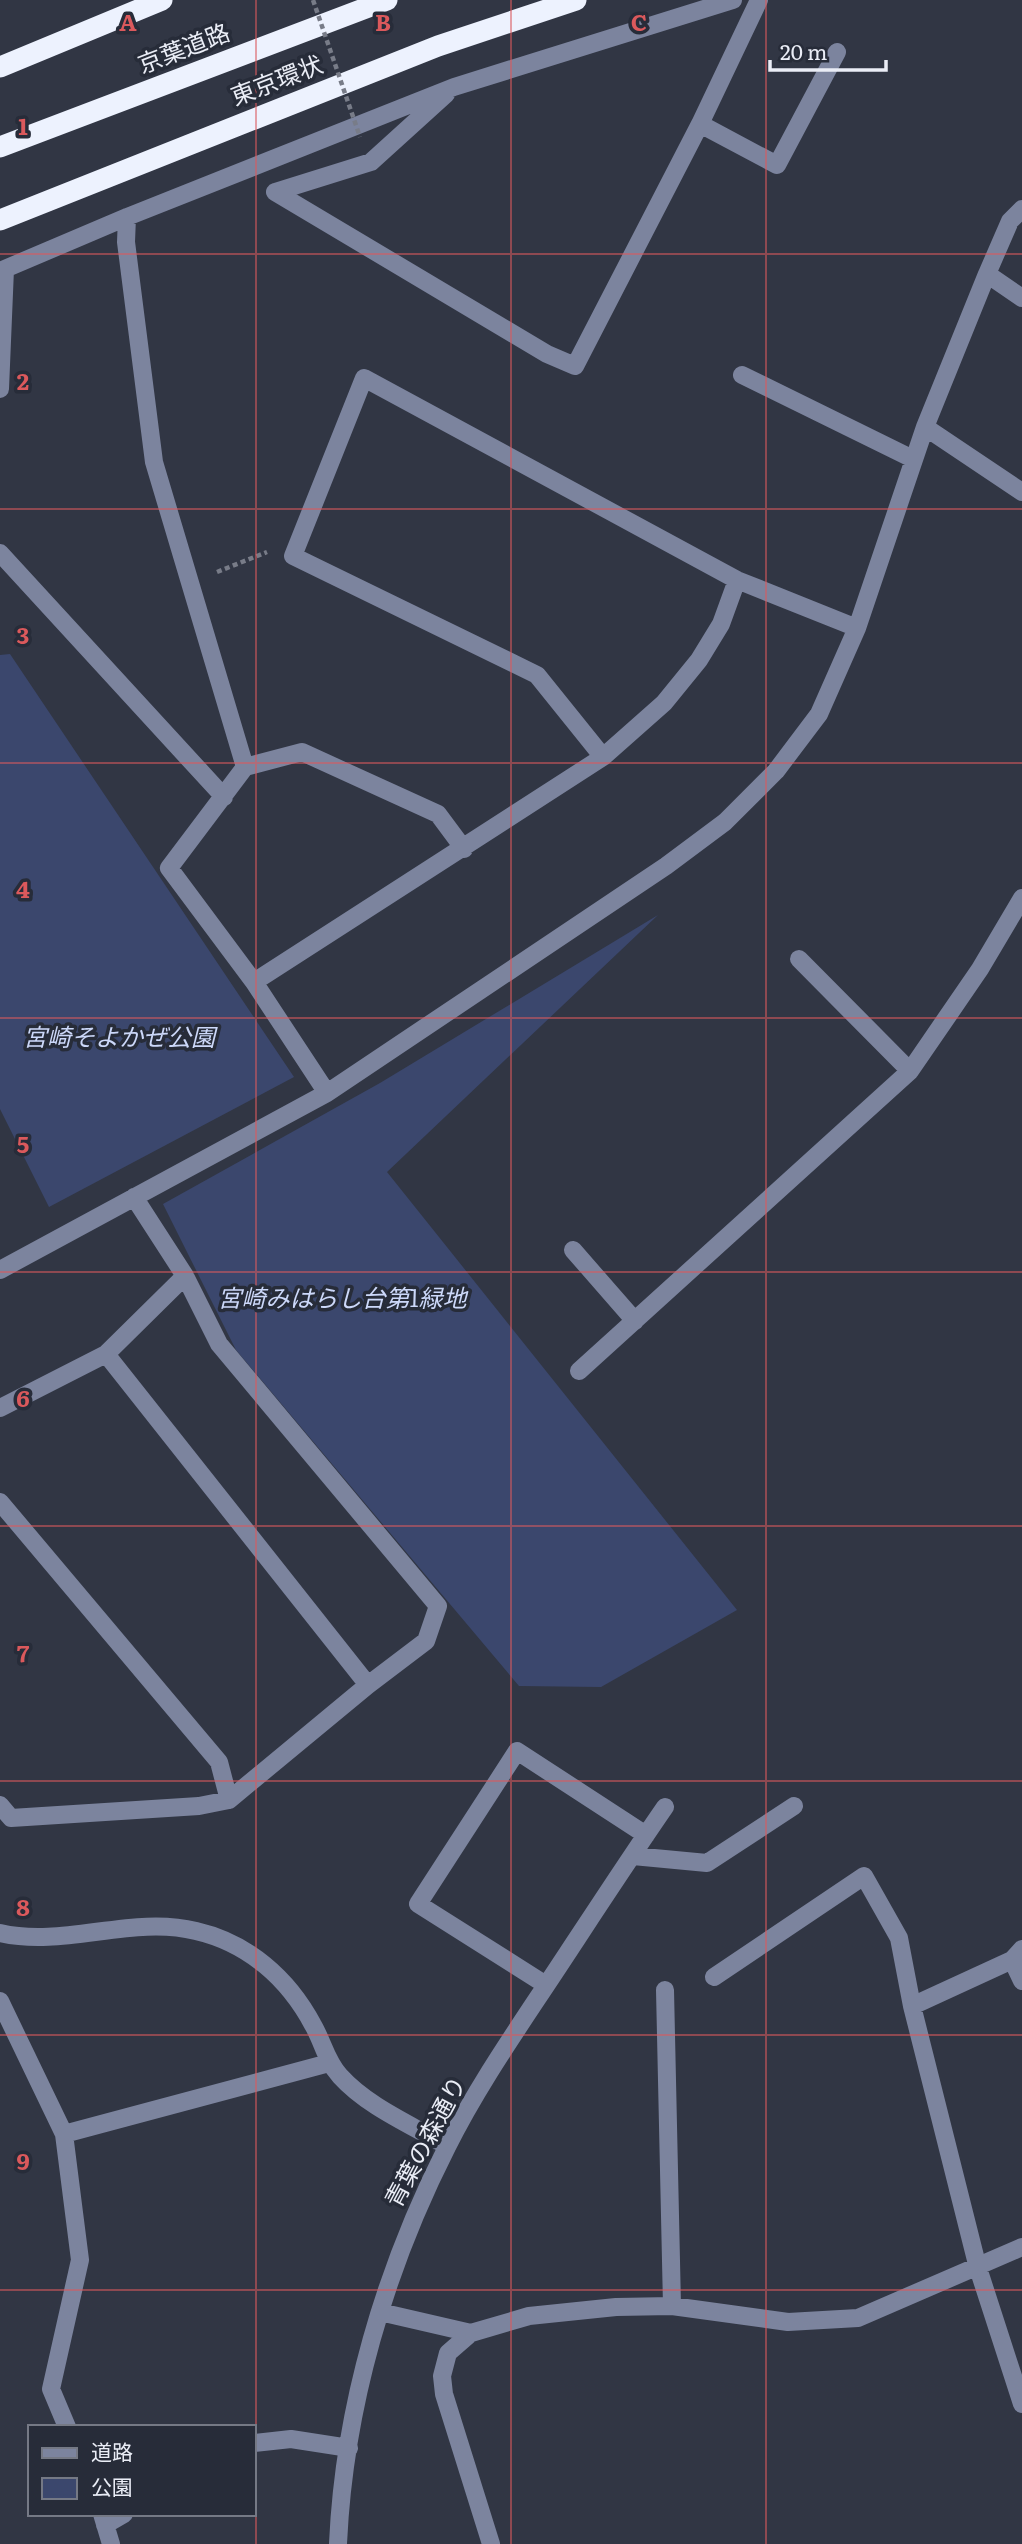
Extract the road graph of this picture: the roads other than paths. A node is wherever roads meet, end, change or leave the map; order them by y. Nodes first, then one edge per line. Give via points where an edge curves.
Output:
1 (162, 0) edge
2 (387, 0) edge
3 (576, 0) edge
4 (733, 0) edge
5 (759, 0) edge
6 (837, 52) dead end
7 (0, 67) edge
8 (454, 87) junction
9 (700, 124) junction
10 (0, 147) edge
11 (1022, 209) edge
12 (127, 216) junction
13 (0, 220) edge
14 (2, 270) edge
15 (986, 274) junction
16 (1022, 298) edge
17 (742, 375) dead end
18 (0, 389) edge
19 (925, 427) junction
20 (913, 459) junction
21 (1022, 492) edge
22 (0, 553) edge
23 (737, 580) junction
24 (857, 628) junction
25 (603, 757) junction
26 (245, 766) junction
27 (224, 797) junction
28 (464, 849) junction
29 (1022, 898) edge
30 (799, 959) dead end
31 (254, 982) junction
32 (910, 1071) junction
33 (327, 1093) junction
34 (134, 1197) junction
35 (573, 1250) dead end
36 (0, 1270) edge
37 (185, 1276) junction
38 (635, 1321) junction
39 (106, 1354) junction
40 (579, 1371) dead end
41 (0, 1408) edge
42 (0, 1502) edge
43 (368, 1685) junction
44 (229, 1800) junction
45 (0, 1805) edge
46 (794, 1806) dead end
47 (665, 1807) dead end
48 (646, 1835) junction
49 (633, 1856) junction
50 (1, 1938) edge
51 (1017, 1954) edge
52 (714, 1977) dead end
53 (1022, 1981) edge
54 (547, 1985) junction
55 (665, 1990) dead end
56 (0, 2000) edge
57 (912, 2006) junction
58 (329, 2063) junction
59 (64, 2134) junction
60 (447, 2146) junction
61 (1022, 2247) edge
62 (978, 2267) junction
63 (672, 2306) junction
64 (380, 2312) junction
65 (471, 2333) junction
66 (1022, 2404) edge
67 (67, 2425) edge
68 (256, 2442) edge
69 (349, 2448) junction
70 (104, 2519) edge
71 (111, 2544) edge
72 (338, 2544) edge
73 (491, 2544) edge

1 - 7 highway
2 - 10 highway, 京葉道路
3 - 13 highway, 東京環状 via 438,46
4 - 8 street
5 - 9 street
6 - 9 street via 777,166
8 - 9 street via 371,162 275,192 547,354 575,366
8 - 12 street
11 - 15 street via 1010,221
12 - 14 street
12 - 26 street via 126,242 154,463
14 - 18 street
15 - 16 street
15 - 19 street
17 - 20 street
19 - 20 street
19 - 21 street
20 - 24 street
22 - 27 street
23 - 24 street
23 - 25 street via 721,624 699,660 664,703
23 - 25 street via 364,378 293,556 537,675
24 - 33 street via 819,714 776,771 725,822
25 - 28 street
26 - 27 street
26 - 28 street via 302,752 438,814
27 - 31 street via 169,867
28 - 31 street
29 - 32 street
30 - 32 street
31 - 33 street
32 - 38 street
33 - 34 street
34 - 36 street
34 - 37 street
35 - 38 street
37 - 39 street
37 - 43 street via 219,1344 438,1606 426,1641
38 - 40 street
39 - 41 street
39 - 43 street
42 - 44 street via 219,1762
43 - 44 street
44 - 45 street via 199,1806 11,1818
46 - 49 street via 707,1863
47 - 48 street, 青葉の森通り
48 - 49 street, 青葉の森通り
48 - 54 street via 517,1751 418,1904
49 - 54 street, 青葉の森通り
50 - 58 street via 162,1926 229,1940 267,1964 292,1992 313,2024
51 - 53 street
51 - 57 street
52 - 57 street via 864,1876 899,1938
54 - 60 street, 青葉の森通り
55 - 63 street
56 - 59 street
57 - 62 street
58 - 59 street
58 - 60 street via 359,2092
59 - 67 street via 80,2260 51,2389
60 - 64 street, 青葉の森通り via 408,2231
61 - 62 street
62 - 63 street via 858,2318 788,2322
62 - 66 street
63 - 65 street via 616,2306 529,2316
64 - 65 street
64 - 69 street, 青葉の森通り
65 - 73 street via 448,2353 442,2376
68 - 69 street via 290,2440
69 - 72 street, 青葉の森通り
70 - 71 street

